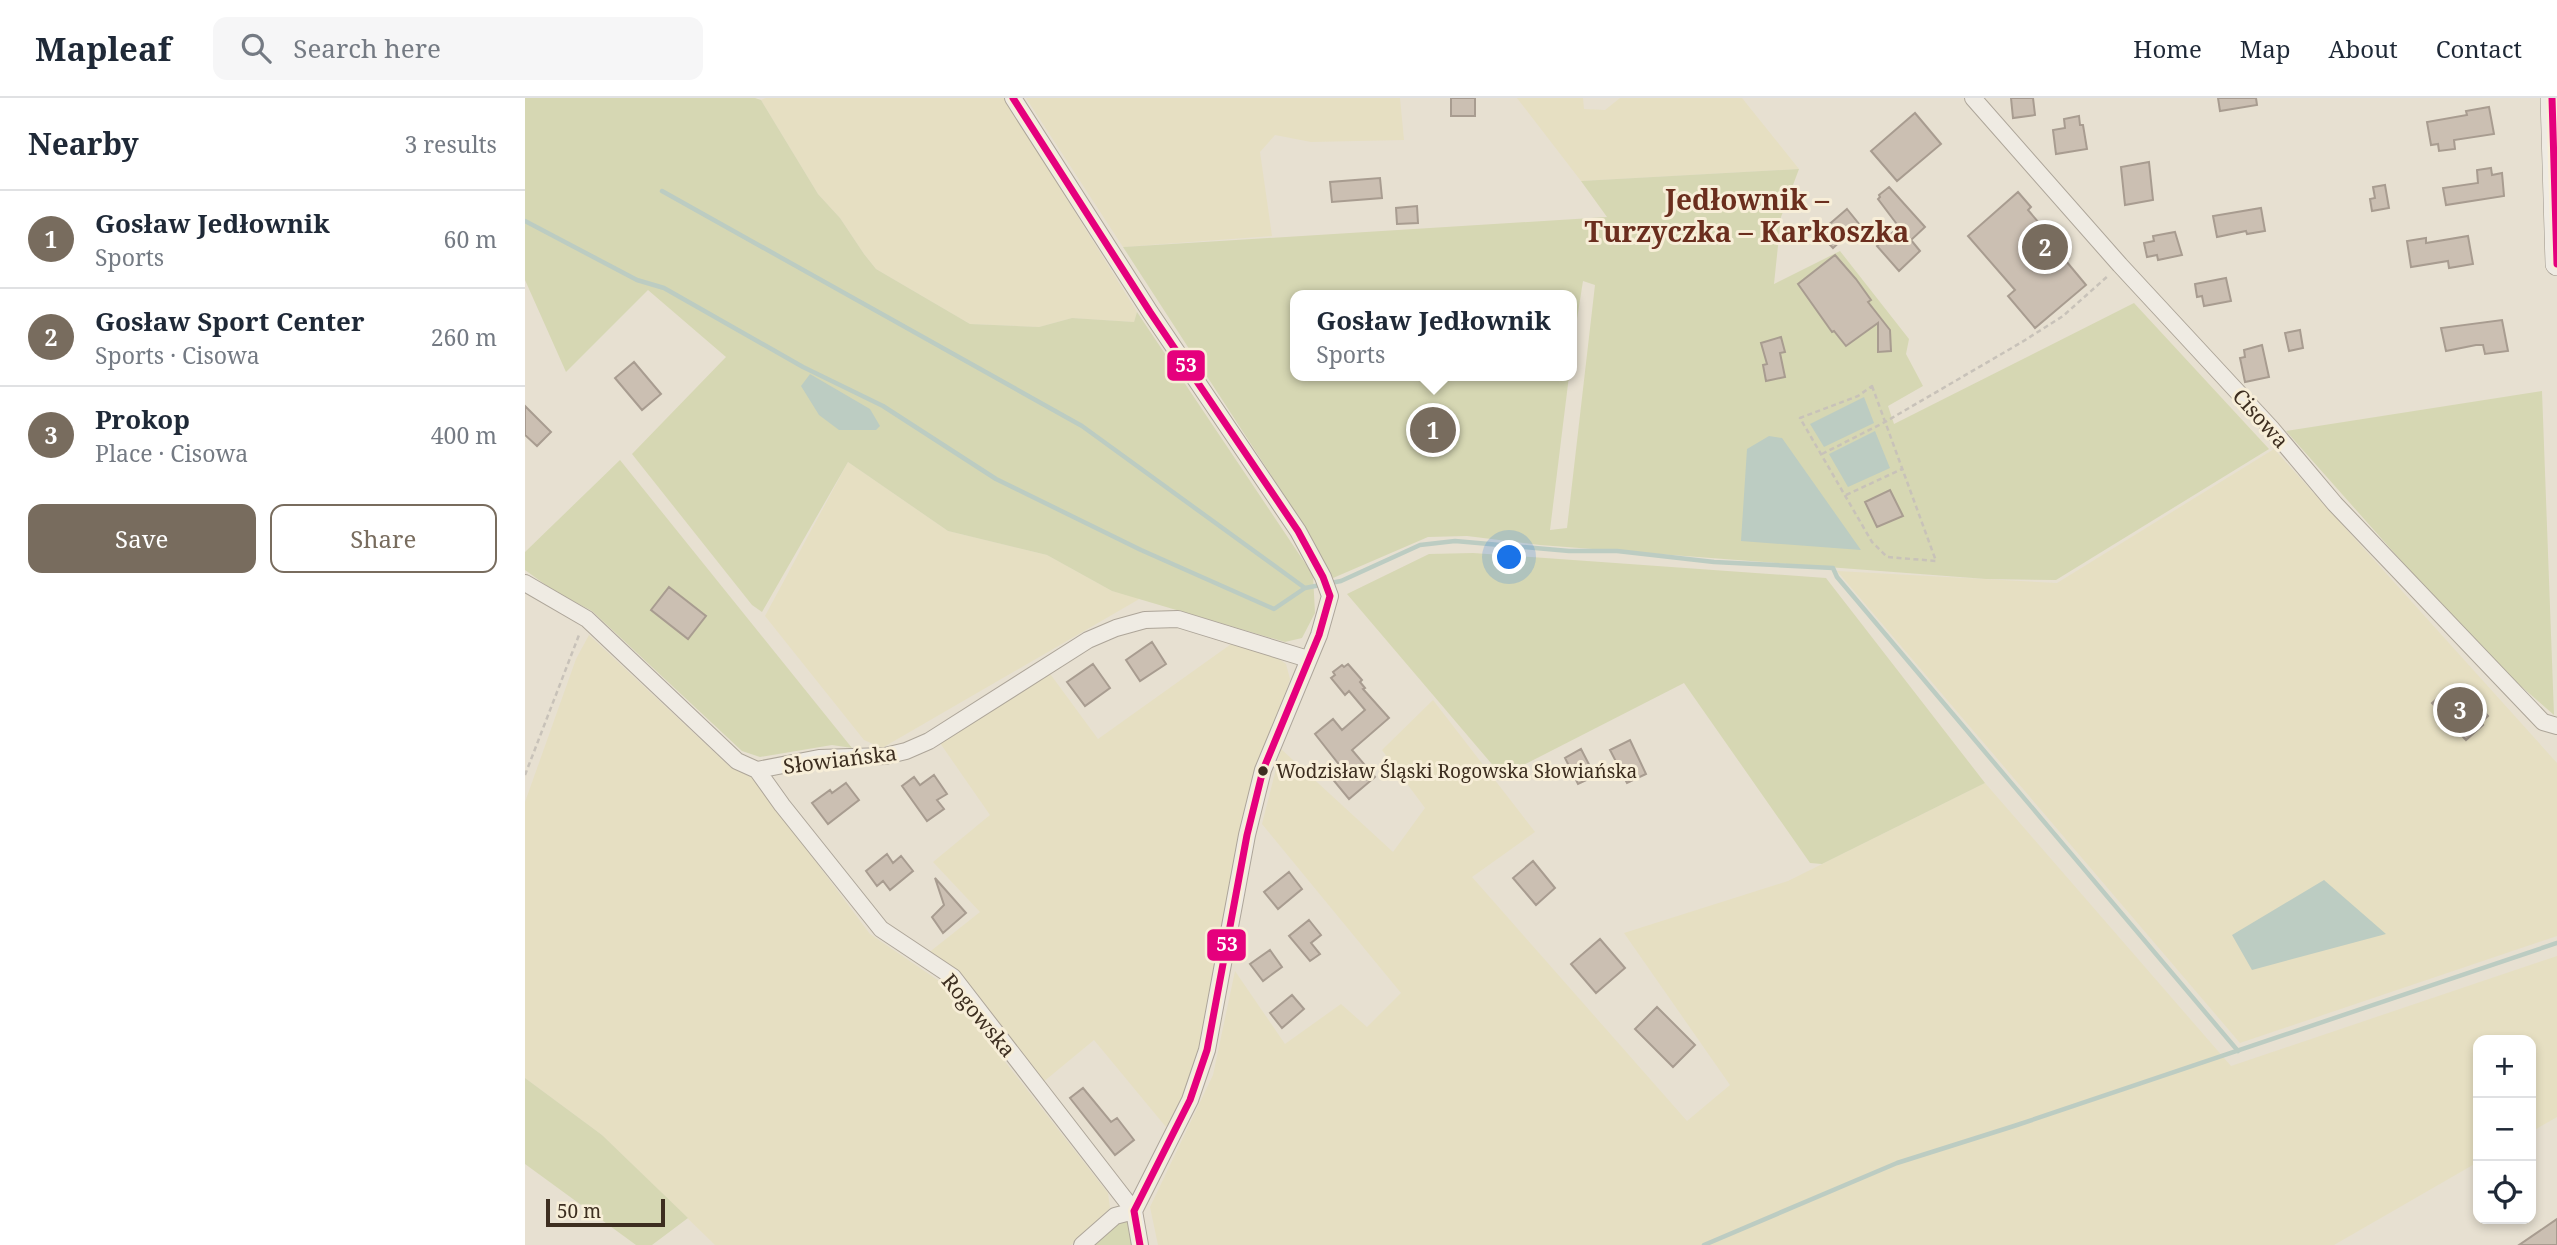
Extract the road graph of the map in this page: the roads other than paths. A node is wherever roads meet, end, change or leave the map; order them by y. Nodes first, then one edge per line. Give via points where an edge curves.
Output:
1 (1013, 98) edge
2 (1973, 98) edge
3 (2552, 98) edge
4 (2557, 264) edge
5 (525, 583) edge
6 (1308, 659) junction
7 (2557, 726) edge
8 (757, 770) junction
9 (1134, 1211) junction
10 (1082, 1245) edge
11 (1140, 1245) edge

1 - 6 street via 1298,531 1323,577 1330,596
2 - 7 street, Cisowa via 2354,524 2543,722
3 - 4 street
5 - 8 street, Słowiańska via 587,619 737,761
6 - 8 street, Słowiańska via 1178,619 1145,620 1088,640 906,751 819,758
6 - 9 street via 1263,770 1207,1050 1190,1100
8 - 9 street, Rogowska via 881,929 953,977
9 - 10 street via 1115,1216
9 - 11 street, Rogowska

